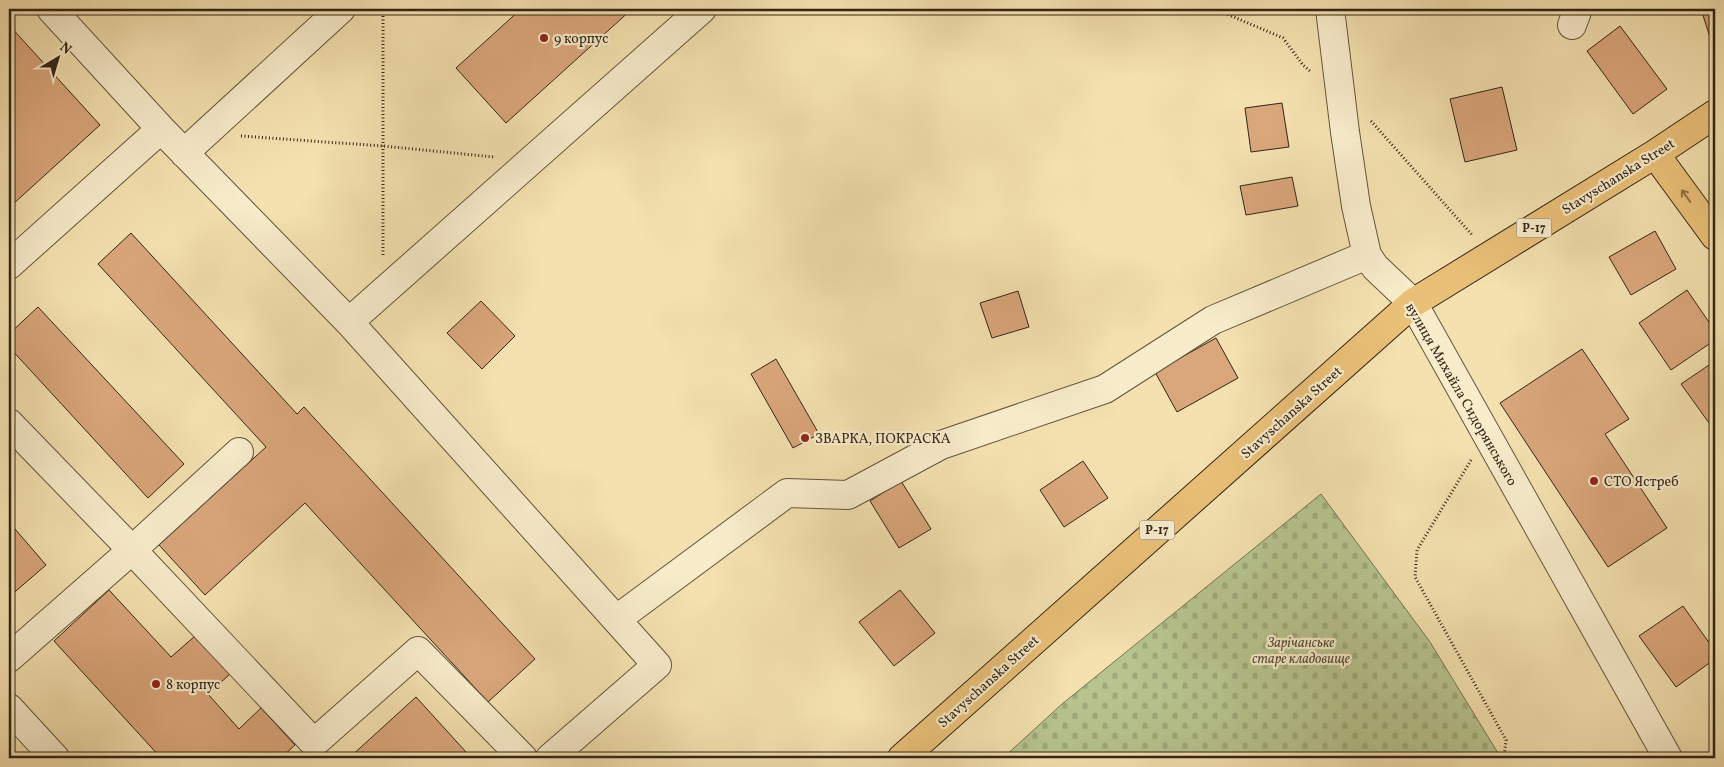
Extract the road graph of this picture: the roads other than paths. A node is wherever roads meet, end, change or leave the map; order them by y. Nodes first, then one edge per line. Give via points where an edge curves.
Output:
1 (51, 9) edge
2 (341, 9) edge
3 (702, 9) edge
4 (1330, 9) edge
5 (1715, 114) edge
6 (161, 129) junction
7 (184, 153) junction
8 (1655, 154) junction
9 (1715, 236) edge
10 (1367, 255) junction
11 (9, 265) edge
12 (1413, 303) junction
13 (349, 322) junction
14 (9, 423) edge
15 (239, 452) dead end
16 (132, 550) junction
17 (617, 619) junction
18 (9, 658) edge
19 (9, 708) edge
20 (55, 758) edge
21 (523, 758) edge
22 (550, 758) edge
23 (902, 758) edge
24 (1668, 758) edge

1 - 6 street
2 - 7 street
3 - 13 street
4 - 10 street, вулиця Михайла Сидорянського via 1346,141
5 - 8 main road, Stavyschanska Street / Р-17
6 - 7 street
6 - 11 street
7 - 13 street
9 -> 8 main road
8 - 12 main road, Stavyschanska Street / Р-17
10 - 12 street, вулиця Михайла Сидорянського via 1375,267
10 - 17 street via 1213,320 1105,389 941,445 848,495 787,493
12 - 23 main road, Stavyschanska Street / Р-17
12 - 24 street, вулиця Михайла Сидорянського
13 - 17 street
14 - 16 street
15 - 16 street
16 - 18 street
16 - 21 street via 314,743 418,651
17 - 22 street via 657,665
19 - 20 street

